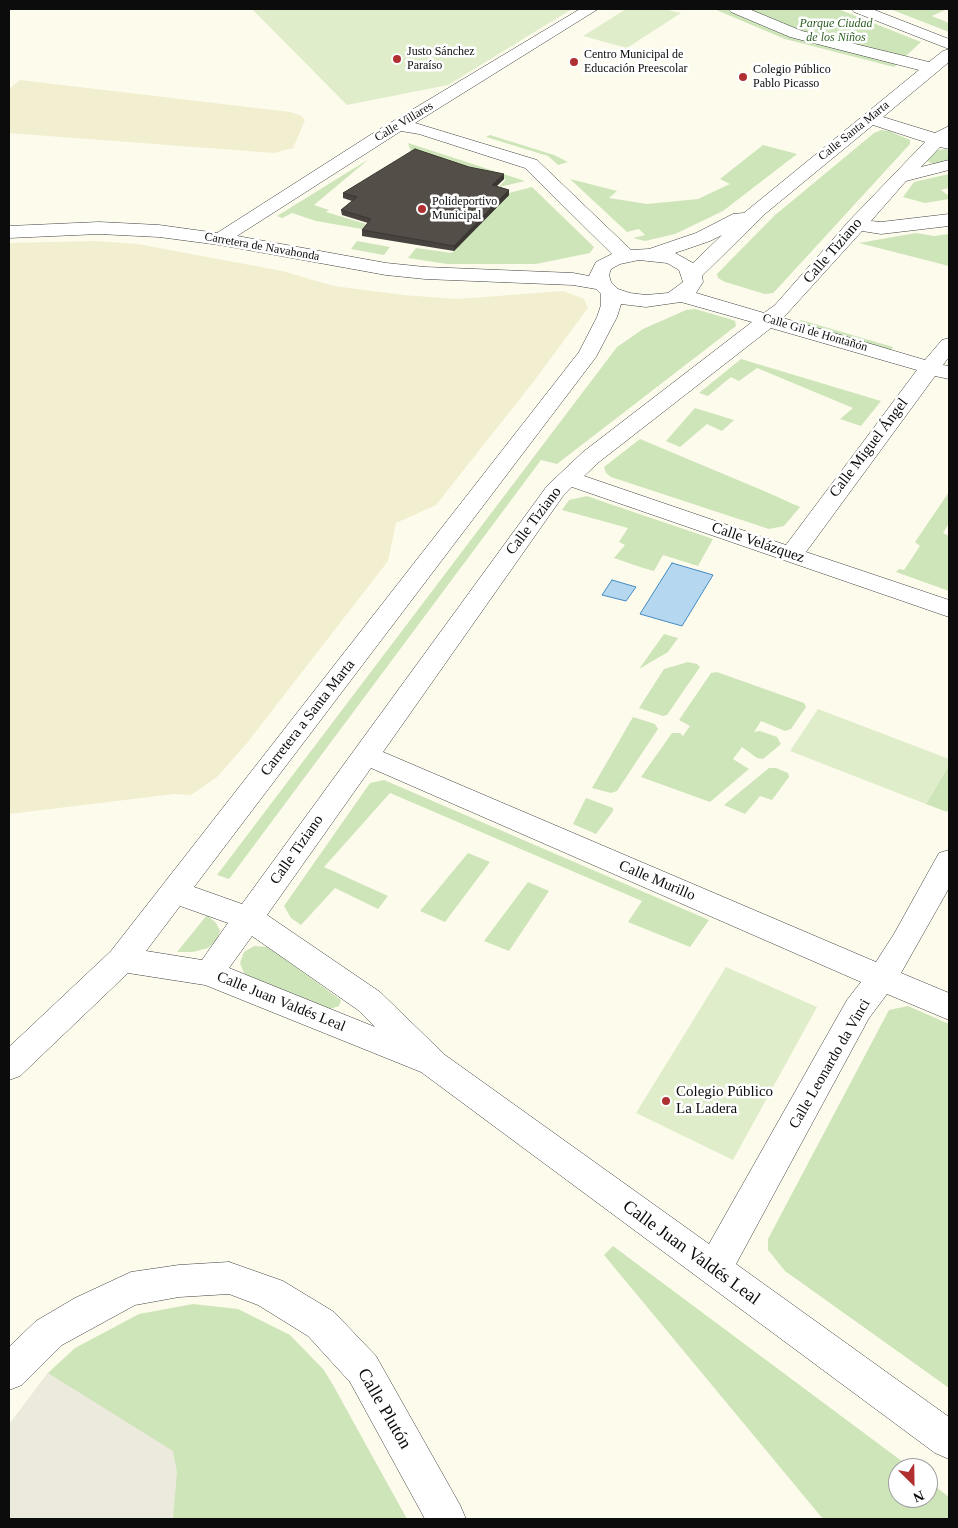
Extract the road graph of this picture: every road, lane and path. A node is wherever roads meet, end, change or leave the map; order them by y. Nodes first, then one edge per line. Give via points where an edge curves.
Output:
1 (590, 9) edge
2 (736, 9) edge
3 (859, 9) edge
4 (949, 44) edge
5 (949, 54) edge
6 (931, 68) junction
7 (870, 118) junction
8 (399, 126) junction
9 (945, 138) edge
10 (949, 165) edge
11 (900, 177) junction
12 (759, 209) junction
13 (949, 220) edge
14 (856, 225) junction
15 (9, 232) edge
16 (220, 238) junction
17 (654, 254) junction
18 (619, 257) junction
19 (515, 276) junction
20 (607, 288) junction
21 (682, 288) junction
22 (775, 314) junction
23 (589, 353) junction
24 (944, 358) edge
25 (567, 478) junction
26 (792, 555) junction
27 (949, 610) edge
28 (365, 755) junction
29 (949, 861) edge
30 (174, 892) junction
31 (249, 918) junction
32 (122, 960) junction
33 (209, 973) junction
34 (882, 978) junction
35 (949, 1007) edge
36 (434, 1064) junction
37 (9, 1066) edge
38 (714, 1270) junction
39 (9, 1372) edge
40 (949, 1440) edge
41 (446, 1519) edge

1 - 8 street, Calle Villares
2 - 6 street via 796,34
3 - 4 street
5 - 6 street, Calle Santa Marta
6 - 7 street, Calle Santa Marta
7 - 9 street
7 - 12 street, Calle Santa Marta
8 - 16 street, Calle Villares
8 - 18 street via 421,129 531,164
9 - 11 street, Calle Tiziano
10 - 11 street
11 - 14 street, Calle Tiziano
12 - 17 street, Calle Santa Marta via 703,237
12 - 21 street, Calle Santa Marta
13 - 14 street via 881,228
14 - 22 street, Calle Tiziano
15 - 16 street, Carretera de Navahonda via 107,229
16 - 19 street, Carretera de Navahonda via 386,269
17 - 18 street, Carretera de Navahonda
17 - 21 street via 686,266
18 - 19 street, Carretera de Navahonda
18 - 20 street, Carretera a Santa Marta via 603,266 599,275
19 - 20 street, Carretera de Navahonda via 573,279
20 - 21 street, Carretera de Navahonda via 627,299 646,301
20 - 23 street, Carretera a Santa Marta via 611,305
21 - 22 street, Calle Gil de Hontañón
21 - 23 street, Carretera a Santa Marta via 625,320
22 - 24 street, Calle Gil de Hontañón
22 - 25 street, Calle Tiziano
23 - 30 street, Carretera a Santa Marta
24 - 26 street, Calle Miguel Ángel
25 - 26 street, Calle Velázquez
25 - 28 street, Calle Tiziano
26 - 27 street, Calle Velázquez
28 - 31 street, Calle Tiziano
28 - 34 street, Calle Murillo
29 - 34 street, Calle Leonardo da Vinci
30 - 31 street, Calle Juan Valdés Leal
30 - 32 street, Carretera a Santa Marta
31 - 33 street, Calle Tiziano
31 - 36 street, Calle Juan Valdés Leal via 369,1001
32 - 33 street, Calle Juan Valdés Leal
32 - 37 street, Carretera a Santa Marta
33 - 36 street, Calle Juan Valdés Leal
34 - 35 street, Calle Murillo
34 - 38 street, Calle Leonardo da Vinci via 858,1009
36 - 38 street, Calle Juan Valdés Leal
38 - 40 street, Calle Juan Valdés Leal
39 - 41 street, Calle Plutón via 49,1333 131,1289 179,1281 229,1278 270,1293 321,1324 363,1369

